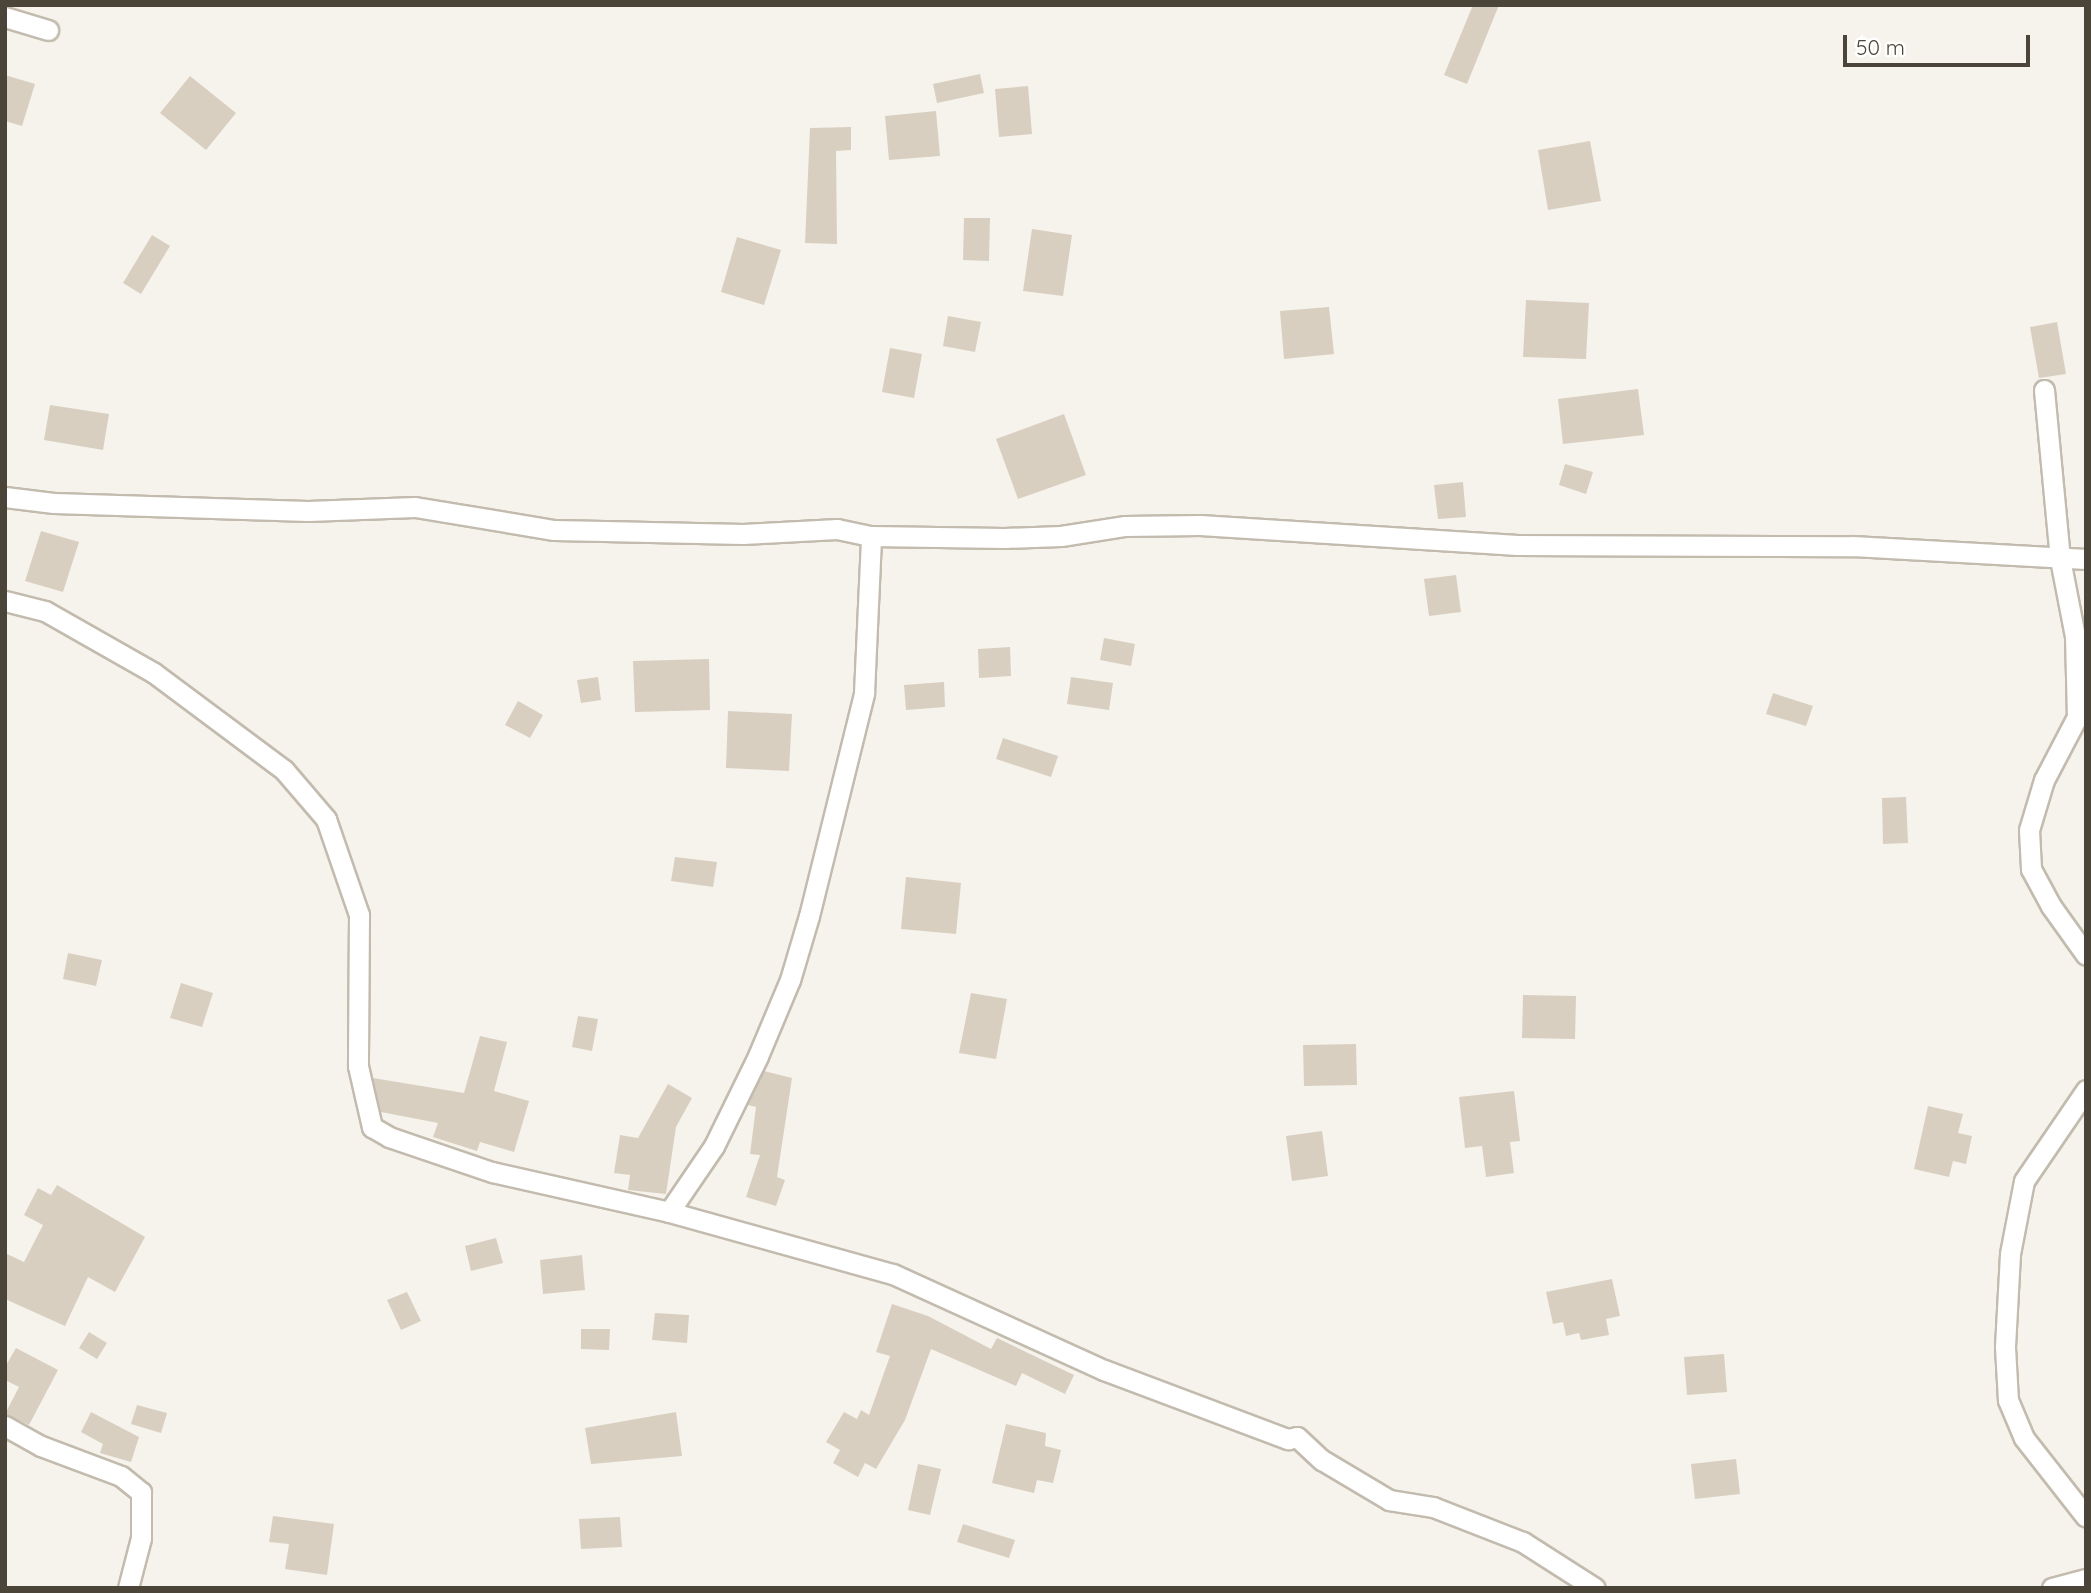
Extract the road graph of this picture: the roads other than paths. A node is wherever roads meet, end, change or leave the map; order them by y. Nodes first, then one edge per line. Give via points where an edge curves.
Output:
1 (5, 17) edge
2 (48, 30) dead end
3 (2044, 390) dead end
4 (5, 497) edge
5 (871, 536) junction
6 (2060, 559) junction
7 (2086, 559) edge
8 (5, 601) edge
9 (2086, 955) edge
10 (2086, 1090) edge
11 (669, 1212) junction
12 (5, 1426) edge
13 (2086, 1517) edge
14 (2086, 1579) edge
15 (128, 1588) edge
16 (1595, 1588) edge
17 (2052, 1588) edge

1 - 2 street
3 - 6 street
4 - 5 street via 54,503 308,511 415,507 554,530 744,534 837,529
5 - 6 street via 1061,536 1125,526 1199,525 1517,545 1853,545
5 - 11 street via 864,693 790,980 715,1146
6 - 7 street
6 - 9 street via 2075,636 2077,717 2044,780 2029,830 2031,869
8 - 11 street via 45,611 155,673 284,770 326,819 359,915 358,1066 372,1127 388,1137 492,1172
10 - 13 street via 2024,1181 2010,1254 2005,1347 2008,1400 2024,1438
11 - 16 street via 893,1274 1104,1370 1288,1439 1297,1437 1322,1460 1389,1500 1433,1507 1523,1542
12 - 15 street via 41,1446 121,1476 141,1492 141,1538
14 - 17 street

